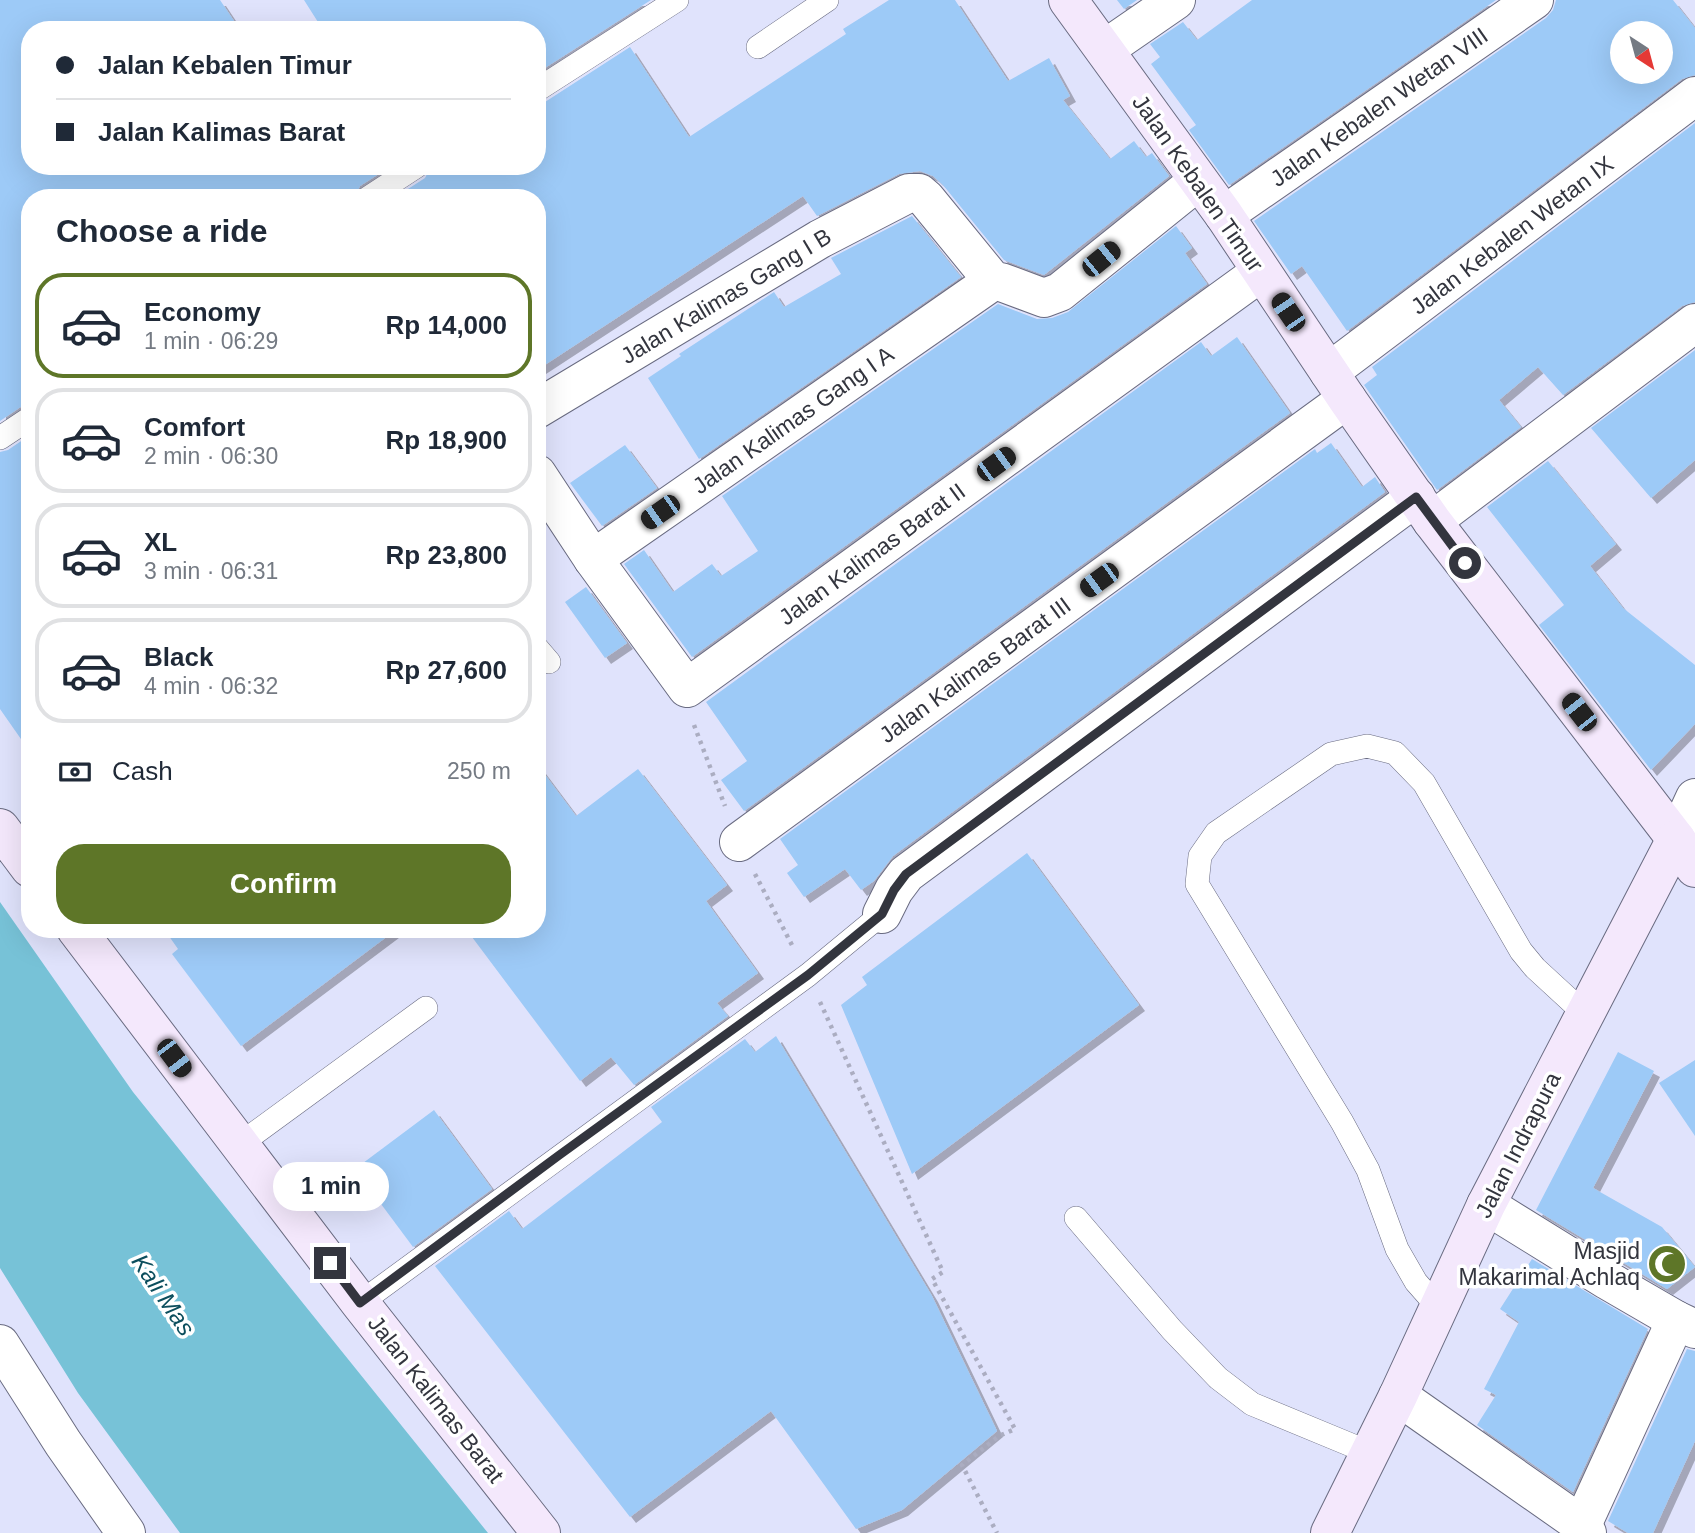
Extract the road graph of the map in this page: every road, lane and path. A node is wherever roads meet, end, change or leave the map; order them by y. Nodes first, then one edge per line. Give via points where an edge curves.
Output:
1 (677, 0) edge
2 (827, 0) edge
3 (1068, 0) edge
4 (1176, 0) edge
5 (1534, 0) edge
6 (758, 47) dead end
7 (1105, 49) junction
8 (546, 84) edge
9 (1695, 96) edge
10 (403, 175) edge
11 (1198, 181) junction
12 (382, 189) edge
13 (1224, 215) junction
14 (1261, 272) junction
15 (993, 281) junction
16 (1695, 323) edge
17 (1338, 386) junction
18 (546, 404) edge
19 (21, 424) edge
20 (0, 438) edge
21 (546, 488) edge
22 (1424, 509) junction
23 (593, 559) junction
24 (1695, 798) edge
25 (738, 842) dead end
26 (1686, 854) edge
27 (882, 914) joint
28 (83, 938) edge
29 (808, 975) junction
30 (426, 1008) dead end
31 (1586, 1014) junction
32 (240, 1144) junction
33 (1486, 1205) junction
34 (1076, 1219) dead end
35 (360, 1303) junction
36 (1438, 1307) junction
37 (1686, 1325) edge
38 (0, 1344) edge
39 (1398, 1396) junction
40 (1368, 1452) junction
41 (1585, 1529) edge
42 (127, 1533) edge
43 (541, 1533) edge
44 (997, 1533) edge
45 (1330, 1533) edge

1 - 8 lane
2 - 6 lane
3 - 7 street, Jalan Kebalen Timur
4 - 7 street
5 - 13 street, Jalan Kebalen Wetan VIII
7 - 11 street, Jalan Kebalen Timur
9 - 17 street, Jalan Kebalen Wetan IX
10 - 12 lane
11 - 13 street, Jalan Kebalen Timur
11 - 15 street via 1060,292 1044,298
13 - 14 street, Jalan Kebalen Timur
14 - 17 street, Jalan Kebalen Timur
14 - 23 street, Jalan Kalimas Barat II via 687,688
15 - 18 street, Jalan Kalimas Gang I B via 919,193 906,194 820,239
15 - 23 street, Jalan Kalimas Gang I A
16 - 22 street
17 - 22 street, Jalan Kebalen Timur
17 - 25 street, Jalan Kalimas Barat III
19 - 20 lane
21 - 23 street
22 - 26 street, Jalan Kebalen Timur
22 - 27 street via 906,874
24 - 26 street, Jalan Indrapura
26 - 31 street, Jalan Indrapura
27 - 29 lane
28 - 32 street, Jalan Kalimas Barat
29 - 35 lane
29 - 44 path via 943,1272 932,1279 1015,1429 962,1465
30 - 32 lane
31 - 33 street, Jalan Indrapura
31 - 36 lane via 1521,951 1424,783 1395,752 1367,746 1331,754 1216,833 1200,856 1197,884 1342,1122 1368,1170 1397,1249 1416,1282
32 - 35 street, Jalan Kalimas Barat
33 - 36 street, Jalan Indrapura
33 - 37 street
34 - 40 lane via 1218,1378 1252,1404
35 - 43 street, Jalan Kalimas Barat
36 - 39 street, Jalan Indrapura
37 - 41 street
38 - 42 street
39 - 40 street, Jalan Indrapura
39 - 41 street
40 - 45 street, Jalan Indrapura

